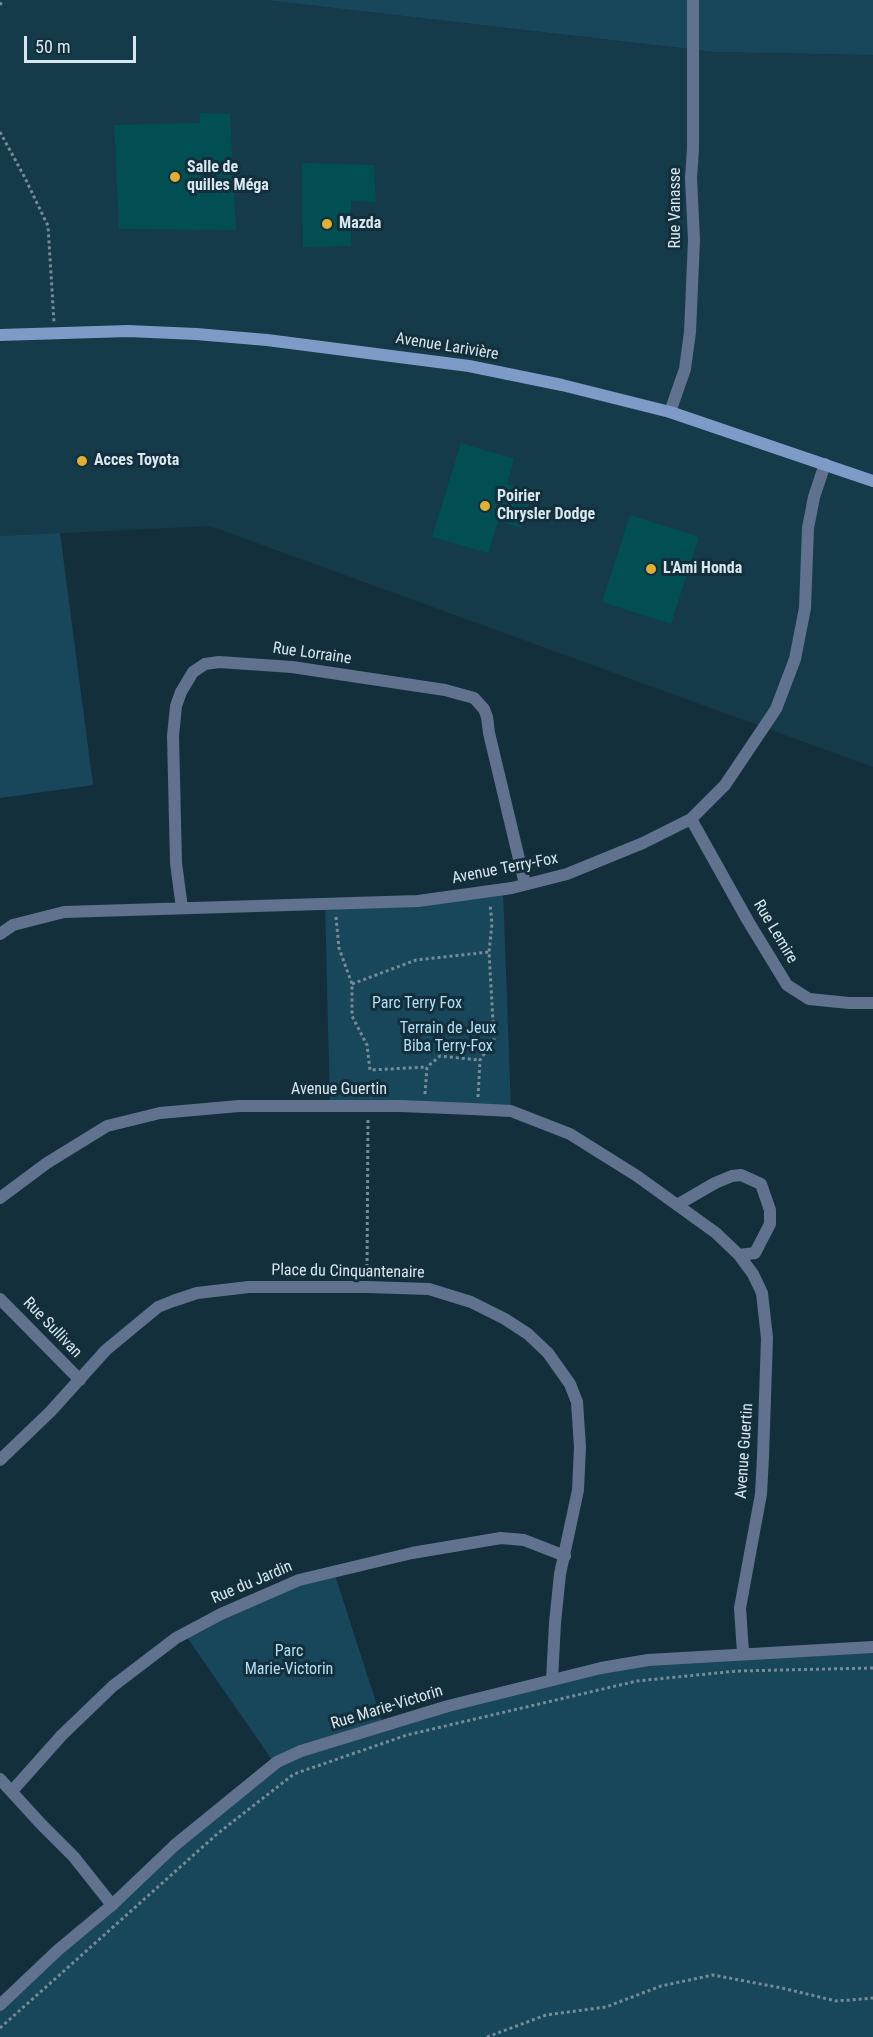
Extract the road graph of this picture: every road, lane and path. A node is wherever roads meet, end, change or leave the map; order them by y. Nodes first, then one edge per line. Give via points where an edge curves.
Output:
1 (3, 0) edge
2 (693, 0) edge
3 (0, 5) edge
4 (0, 132) edge
5 (55, 333) junction
6 (0, 335) edge
7 (670, 412) junction
8 (825, 464) junction
9 (873, 481) edge
10 (690, 819) junction
11 (525, 884) junction
12 (488, 890) junction
13 (335, 903) junction
14 (182, 908) junction
15 (0, 934) edge
16 (489, 952) junction
17 (352, 984) junction
18 (873, 1003) edge
19 (480, 1060) junction
20 (427, 1067) junction
21 (368, 1106) junction
22 (424, 1107) junction
23 (478, 1109) junction
24 (0, 1198) edge
25 (676, 1206) junction
26 (739, 1255) junction
27 (367, 1287) junction
28 (0, 1299) edge
29 (80, 1380) junction
30 (0, 1460) edge
31 (565, 1556) junction
32 (873, 1647) edge
33 (743, 1653) junction
34 (873, 1668) edge
35 (552, 1680) junction
36 (0, 1779) edge
37 (12, 1791) junction
38 (111, 1905) junction
39 (873, 1998) edge
40 (0, 2005) edge
41 (0, 2028) edge
42 (487, 2037) edge

1 - 3 path
2 - 7 street, Rue Vanasse via 694,240 690,332 685,369
4 - 5 path via 48,226
5 - 6 main road, Avenue Larivière
5 - 7 main road, Avenue Larivière via 196,334 411,357 562,385
7 - 8 main road, Avenue Larivière
8 - 9 main road, Avenue Larivière
8 - 10 street, Avenue Terry-Fox via 808,528 805,608 795,658 776,709 725,785
10 - 11 street, Avenue Terry-Fox via 567,874
10 - 18 street, Rue Lemire via 788,985 809,999
11 - 12 street, Avenue Terry-Fox
11 - 14 street, Rue Lorraine via 487,717 474,698 445,690 292,667 219,662 205,664 193,672 176,706 176,863
12 - 13 street, Avenue Terry-Fox via 418,901
12 - 16 path via 492,924
13 - 14 street, Avenue Terry-Fox
13 - 17 path via 339,948
14 - 15 street, Avenue Terry-Fox via 64,912 13,925
16 - 17 path via 416,960
16 - 19 path via 494,1038
17 - 20 path via 352,1016 367,1045 370,1070
19 - 20 path via 440,1056
19 - 23 path
20 - 22 path
21 - 22 street, Avenue Guertin
21 - 24 street, Avenue Guertin via 239,1106 160,1113 118,1123 47,1163
21 - 27 path
22 - 23 street, Avenue Guertin
23 - 25 street, Avenue Guertin via 511,1111 570,1134
25 - 26 street, Avenue Guertin via 716,1233
25 - 26 street via 732,1176 741,1175 760,1184 771,1210 770,1224 755,1253
26 - 33 street, Avenue Guertin via 762,1293 767,1338 760,1494 740,1608
27 - 29 street, Place du Cinquantenaire via 249,1287 197,1293 158,1307 126,1331
27 - 31 street, Place du Cinquantenaire via 429,1289 471,1302 528,1334 548,1353 570,1384 579,1420 578,1490
28 - 29 street, Rue Sullivan
29 - 30 street, Place du Cinquantenaire
31 - 35 street, Place du Cinquantenaire via 560,1574
31 - 37 street, Rue du Jardin via 524,1540 501,1538 412,1553 299,1580 176,1638 113,1686
32 - 33 street, Rue Marie-Victorin
33 - 35 street, Rue Marie-Victorin via 648,1660
34 - 41 path via 737,1671 637,1681 407,1735 294,1774 216,1834
35 - 38 street, Rue Marie-Victorin via 383,1725 285,1758 175,1845
36 - 37 street
37 - 38 street via 74,1857
38 - 40 street, Rue Marie-Victorin
39 - 42 path via 836,2001 713,1975 661,1986 606,2007 546,2015

